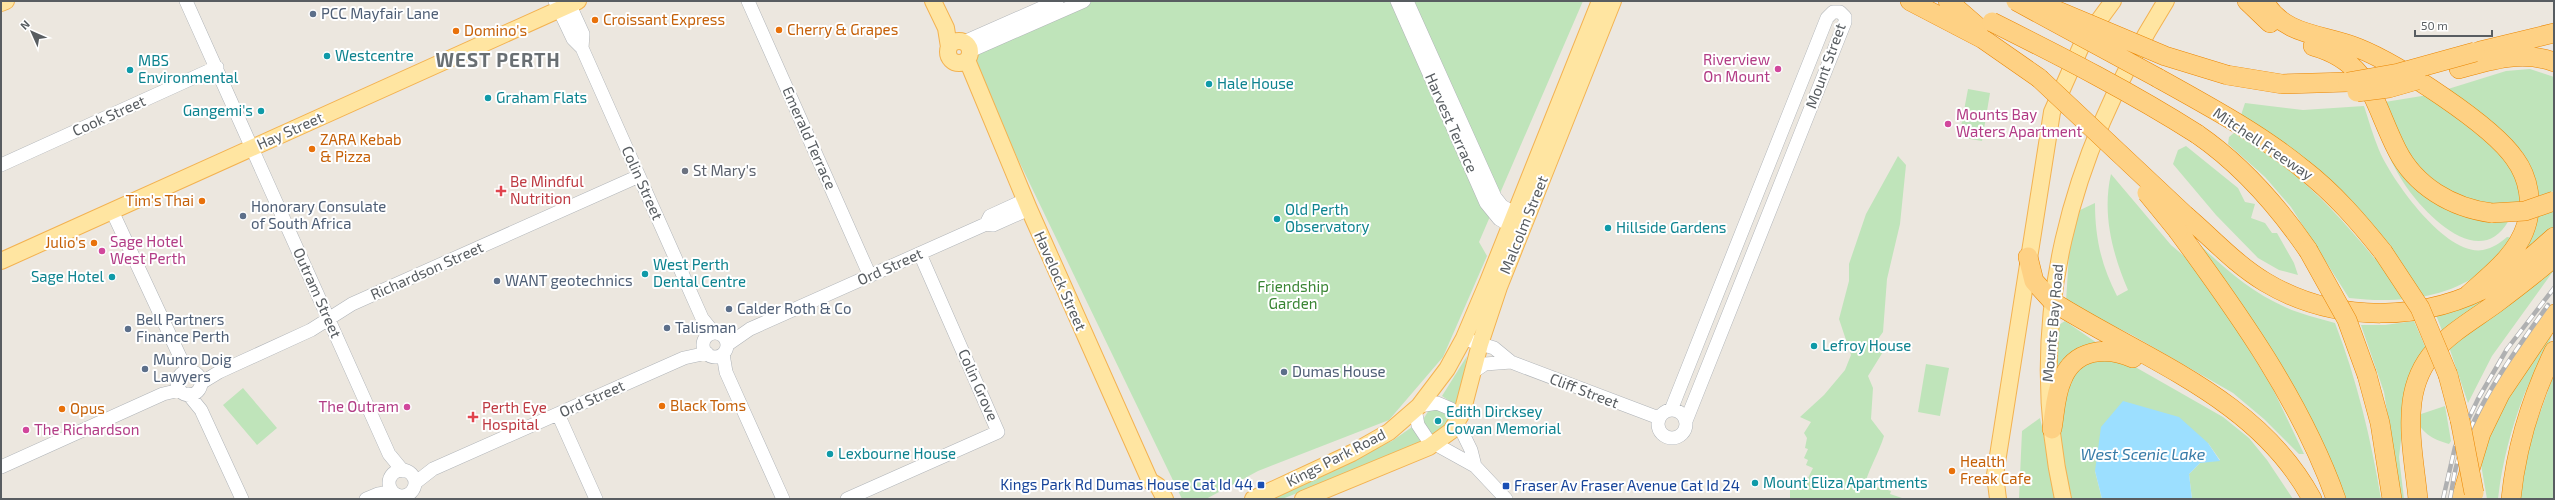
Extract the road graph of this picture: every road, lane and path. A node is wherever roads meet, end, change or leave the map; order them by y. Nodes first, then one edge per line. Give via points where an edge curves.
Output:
1 (6, 1) edge
2 (187, 1) edge
3 (748, 1) edge
4 (934, 1) edge
5 (1057, 1) edge
6 (1084, 1) edge
7 (1397, 1) edge
8 (1407, 1) edge
9 (1600, 1) edge
10 (1613, 1) edge
11 (1910, 1) edge
12 (1948, 1) edge
13 (2016, 1) edge
14 (2034, 1) edge
15 (2113, 1) edge
16 (2166, 1) edge
17 (2247, 1) edge
18 (2264, 1) edge
19 (1, 3) edge
20 (566, 4) edge
21 (1987, 32) junction
22 (2554, 33) edge
23 (961, 50) junction
24 (2113, 52) junction
25 (2477, 58) junction
26 (2554, 62) edge
27 (217, 67) junction
28 (2225, 79) junction
29 (2343, 86) junction
30 (253, 148) junction
31 (1, 164) edge
32 (639, 176) junction
33 (1758, 192) junction
34 (1775, 199) junction
35 (2554, 201) edge
36 (1027, 205) junction
37 (112, 211) junction
38 (1518, 223) junction
39 (2182, 223) junction
40 (2554, 237) edge
41 (920, 254) junction
42 (2028, 257) junction
43 (2554, 257) edge
44 (1, 261) edge
45 (870, 276) junction
46 (2468, 295) junction
47 (1716, 296) junction
48 (2053, 302) junction
49 (1734, 304) junction
50 (2554, 314) edge
51 (329, 319) junction
52 (1464, 338) junction
53 (1480, 344) junction
54 (713, 345) junction
55 (2554, 351) edge
56 (1510, 362) junction
57 (1473, 372) junction
58 (189, 382) junction
59 (2204, 388) junction
60 (1417, 407) junction
61 (1671, 410) junction
62 (558, 414) junction
63 (1659, 418) junction
64 (1458, 420) junction
65 (1686, 421) junction
66 (2052, 429) junction
67 (1434, 444) junction
68 (1475, 466) junction
69 (1, 467) edge
70 (1150, 481) junction
71 (403, 486) edge
72 (372, 496) edge
73 (2470, 497) edge
74 (242, 499) edge
75 (596, 499) edge
76 (783, 499) edge
77 (847, 499) edge
78 (1154, 499) edge
79 (1165, 499) edge
80 (1253, 499) edge
81 (1303, 499) edge
82 (1506, 499) edge
83 (1998, 499) edge
84 (2063, 499) edge
85 (2312, 499) edge
86 (2336, 499) edge
87 (2392, 499) edge
88 (2418, 499) edge
89 (2511, 499) edge

1 - 19 main road
2 - 27 street, Outram Street
3 - 45 street, Emerald Terrace
4 - 23 main road via 946,28
5 - 23 street
6 - 23 street
7 - 38 street, Harvest Terrace via 1486,203 1495,215
8 - 38 street, Harvest Terrace via 1495,197
9 - 38 main road, Malcolm Street
10 - 38 main road, Malcolm Street
11 - 21 highway
12 - 21 highway, Mitchell Freeway
13 - 24 highway, Mitchell Freeway, bridge
14 - 28 highway, bridge
15 - 42 main road, Mounts Bay Road via 2083,42 2052,112
16 - 48 main road, Mounts Bay Road via 2129,66 2086,158 2060,253
17 - 35 highway, bridge via 2285,34 2331,51 2351,64 2370,88 2403,160 2427,187 2461,206 2492,213 2525,211
18 - 46 highway via 2287,25 2309,35 2345,43 2379,57 2494,136 2516,160 2528,192 2526,225 2506,259
20 - 30 main road, Hay Street
20 - 32 street, Colin Street via 583,34 582,48
21 - 39 highway, bridge via 2095,129
21 - 87 highway, Mitchell Freeway, bridge via 2071,61 2143,100 2217,147 2254,182 2283,215 2308,250 2347,320 2367,375 2380,423
22 - 25 highway
23 - 36 main road, Havelock Street
24 - 28 highway
24 - 73 highway, Mitchell Freeway, bridge via 2245,128 2303,169 2344,206 2383,252 2420,308 2448,374 2460,420
25 - 26 highway via 2522,56
25 - 29 highway, bridge via 2398,72
25 - 29 highway, bridge via 2459,69
27 - 30 street, Outram Street
27 - 31 street, Cook Street
28 - 29 highway
30 - 37 main road, Hay Street
30 - 51 street, Outram Street
32 - 51 street, Richardson Street via 352,304
32 - 54 street, Colin Street
33 - 34 street
33 - 34 street, Mount Street via 1828,15 1840,12 1845,17 1845,22
33 - 47 street, Mount Street
34 - 49 street, Mount Street
36 - 41 street, Ord Street via 993,225 986,224
36 - 70 main road, Havelock Street
37 - 44 main road, Hay Street
37 - 58 street via 181,359
38 - 52 main road, Malcolm Street
38 - 53 main road, Malcolm Street
39 - 46 highway via 2247,270 2288,295 2312,304 2347,312 2385,314 2423,309
39 - 86 highway via 2273,370 2326,472
40 - 46 highway via 2526,262 2496,282
41 - 45 street, Ord Street
41 - 77 street, Colin Grove via 998,432
42 - 48 highway via 2034,280
42 - 83 main road, Mounts Bay Road via 1995,475
43 - 88 highway via 2493,305 2452,332 2426,362 2416,380 2412,402 2412,439
45 - 54 street, Ord Street
47 - 49 street
47 - 61 street, Mount Street
48 - 59 highway
48 - 66 main road, Mounts Bay Road via 2048,389
49 - 65 street, Mount Street
50 - 73 highway via 2500,394 2481,433
51 - 58 street, Richardson Street via 312,330 219,372
51 - 71 street, Outram Street
52 - 53 street, Cliff Street
52 - 60 main road, Malcolm Street via 1447,369
53 - 56 street, Cliff Street via 1494,348
53 - 57 main road, Malcolm Street
54 - 62 street, Ord Street
54 - 76 street, Colin Street
55 - 89 highway via 2537,386 2517,461
56 - 57 street, Cliff Street via 1485,364
56 - 63 street, Cliff Street
57 - 64 main road, Malcolm Street
58 - 69 street
58 - 74 street
59 - 66 highway via 2120,352 2097,352 2084,356 2073,364 2062,379
59 - 85 highway via 2248,420 2276,447
60 - 64 street via 1442,403 1452,409
60 - 67 street via 1421,432
60 - 80 main road, Kings Park Road via 1389,432 1367,445
61 - 63 street
61 - 65 street via 1680,412
62 - 71 street, Ord Street via 433,469
62 - 75 street
63 - 65 street via 1658,430 1668,438 1680,437 1686,427
64 - 67 main road, Malcolm Street via 1451,431
64 - 68 street
66 - 84 main road, Mounts Bay Road
67 - 68 street
67 - 81 main road, Kings Park Road
68 - 82 street
70 - 78 main road, Havelock Street via 1149,490
70 - 79 main road, Havelock Street via 1158,486
71 - 72 street

